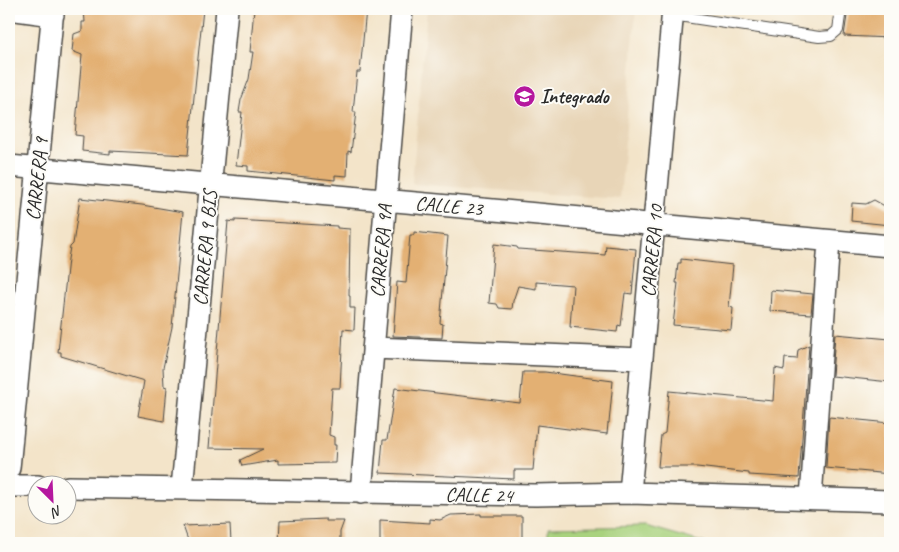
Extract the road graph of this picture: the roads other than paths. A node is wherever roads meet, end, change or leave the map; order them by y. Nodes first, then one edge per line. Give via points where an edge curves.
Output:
1 (9, 9) edge
2 (227, 9) edge
3 (402, 9) edge
4 (840, 9) edge
5 (53, 12) edge
6 (673, 12) edge
7 (9, 166) edge
8 (38, 170) junction
9 (211, 185) junction
10 (386, 201) junction
11 (654, 225) junction
12 (829, 241) junction
13 (890, 246) edge
14 (373, 348) junction
15 (642, 359) junction
16 (9, 468) edge
17 (9, 486) edge
18 (28, 486) edge
19 (78, 487) edge
20 (182, 488) junction
21 (361, 493) junction
22 (630, 493) junction
23 (811, 498) junction
24 (890, 500) edge

1 - 5 street
2 - 9 street, CARRERA 9 BIS
3 - 10 street, CARRERA 9A
4 - 6 lane via 838,30 831,36 819,37
5 - 8 street, CARRERA 9
6 - 11 street, CARRERA 10
7 - 8 street, CALLE 23
8 - 9 street, CALLE 23
8 - 16 street, CARRERA 9
9 - 10 street, CALLE 23
9 - 20 street, CARRERA 9 BIS
10 - 11 street, CALLE 23
10 - 14 street, CARRERA 9A
11 - 12 street, CALLE 23
11 - 15 street, CARRERA 10
12 - 13 street, CALLE 23
12 - 23 street
14 - 15 street
14 - 21 street, CARRERA 9A
15 - 22 street, CARRERA 10
17 - 18 street
19 - 20 street, CALLE 24
20 - 21 street, CALLE 24
21 - 22 street, CALLE 24
22 - 23 street, CALLE 24
23 - 24 street, CALLE 24

